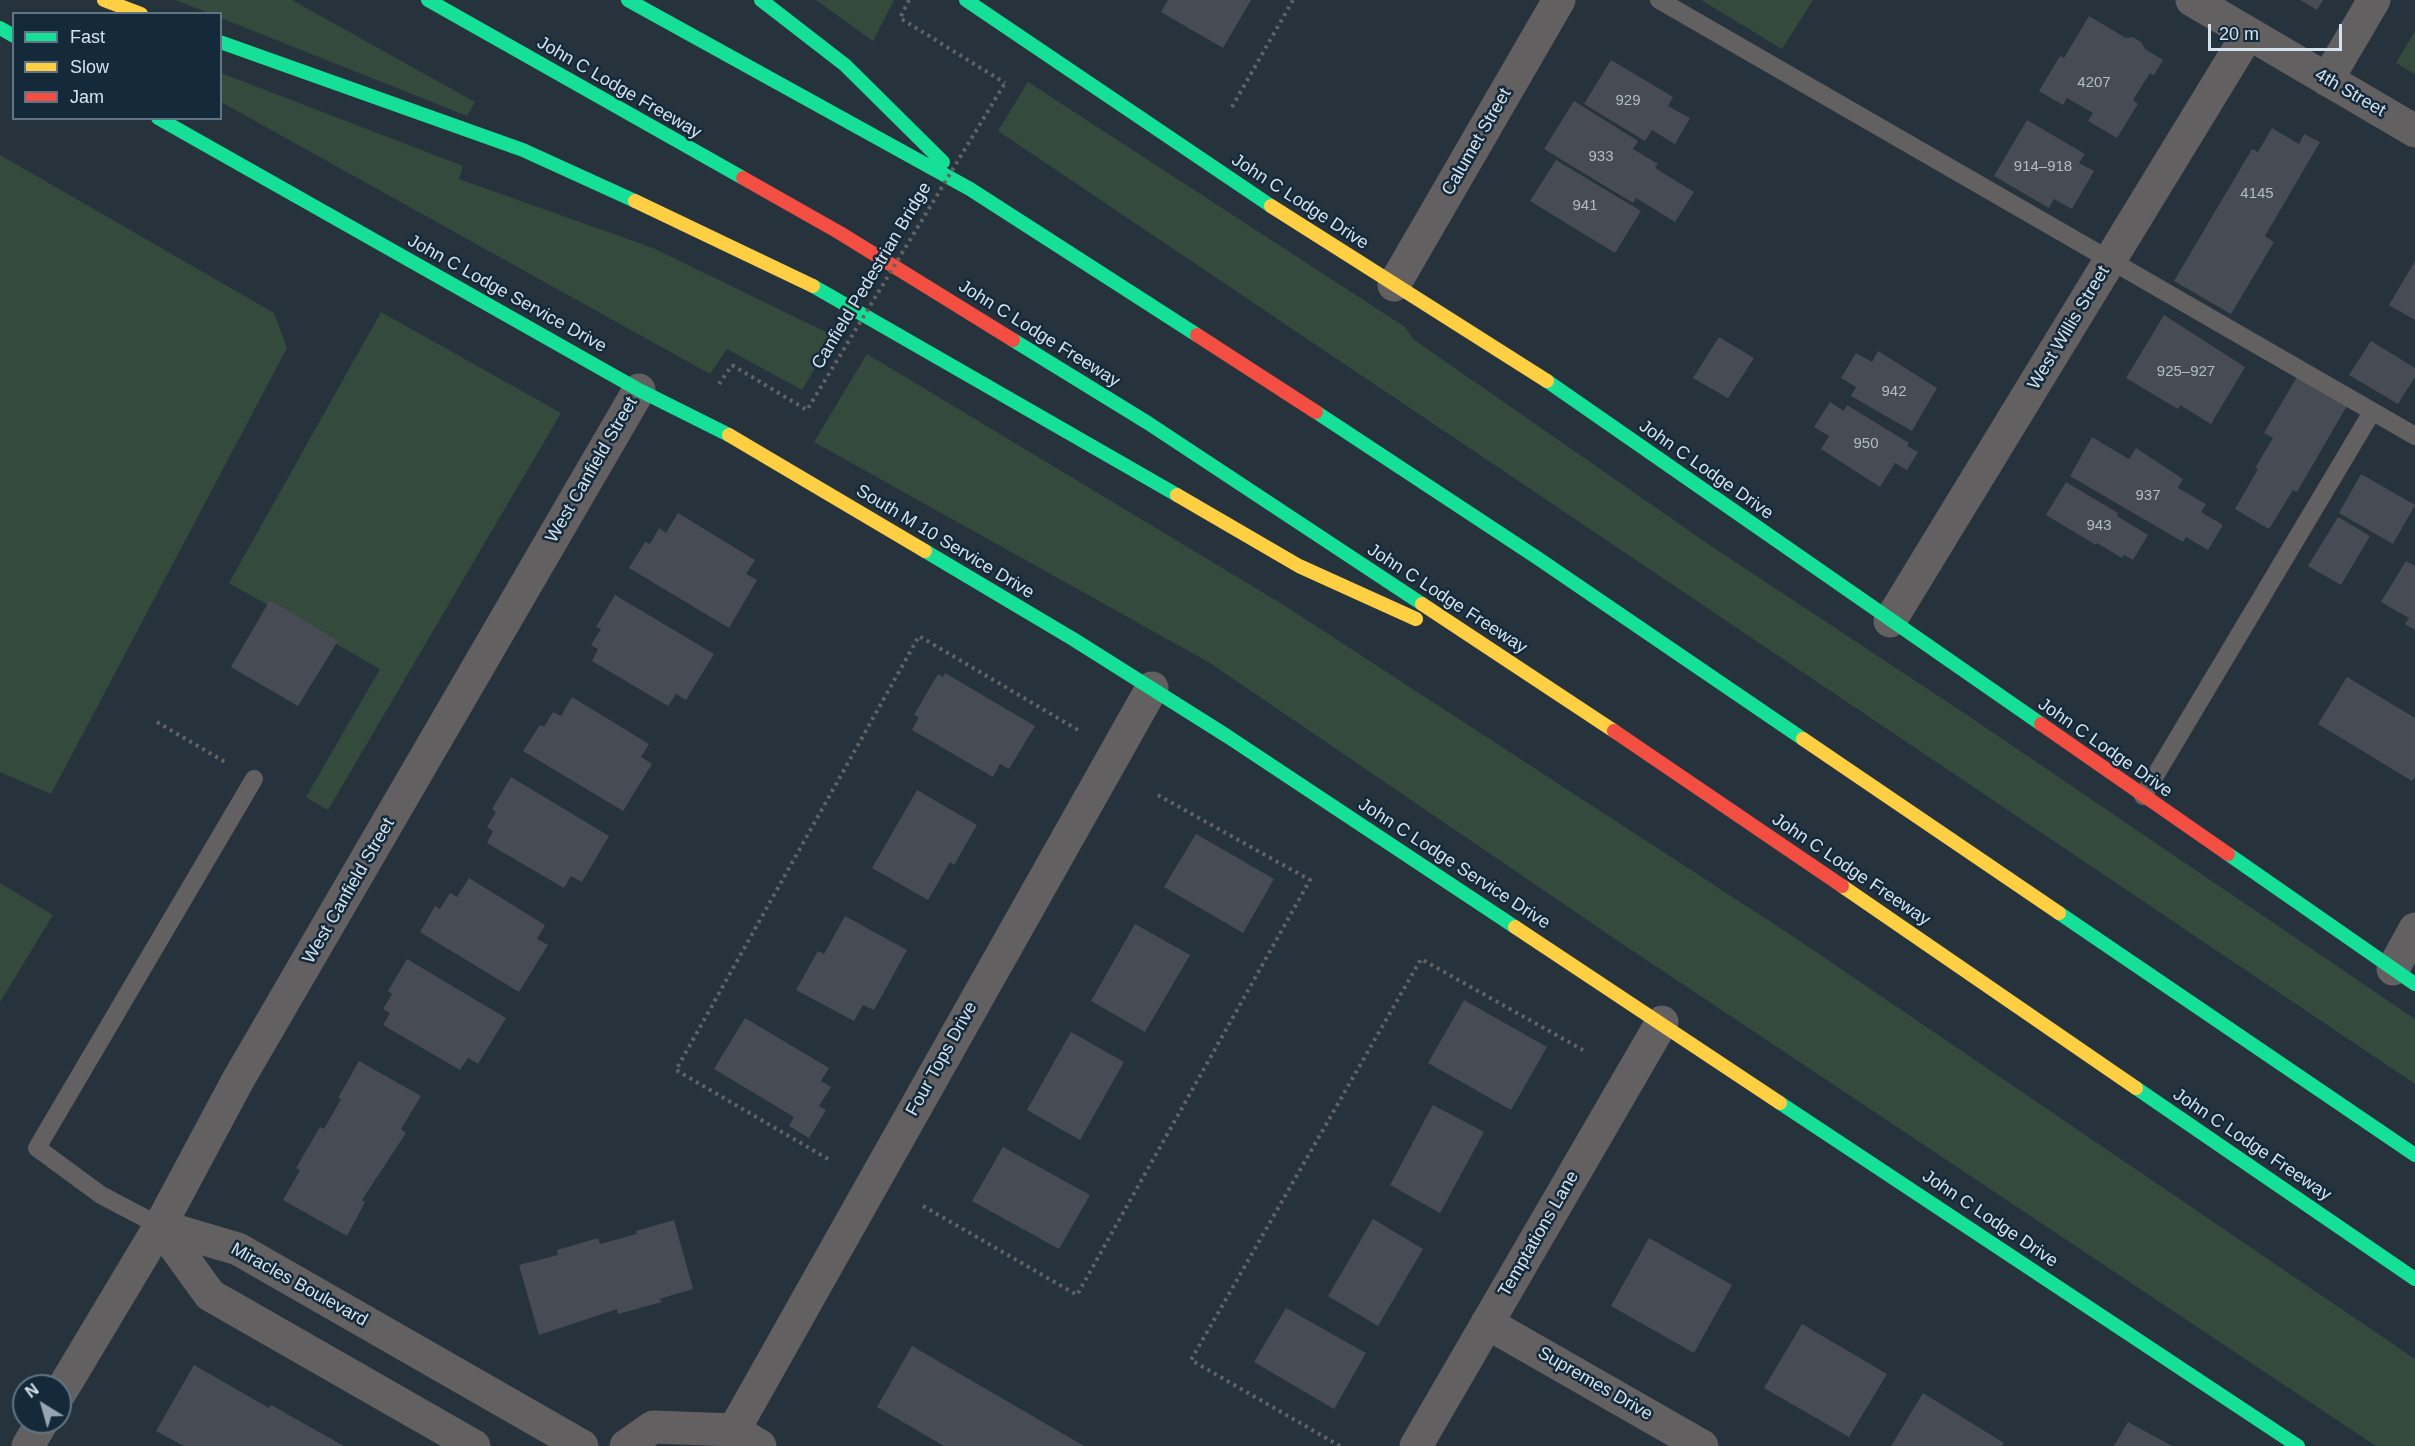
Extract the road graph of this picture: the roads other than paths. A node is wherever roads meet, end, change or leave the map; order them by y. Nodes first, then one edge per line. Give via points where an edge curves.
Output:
1 (104, 0) edge
2 (428, 0) edge
3 (628, 0) edge
4 (761, 0) edge
5 (966, 0) edge
6 (1560, 0) edge
7 (1659, 0) edge
8 (2192, 0) edge
9 (2374, 0) edge
10 (136, 12) edge
11 (2248, 34) junction
12 (222, 43) edge
13 (2327, 80) junction
14 (162, 120) edge
15 (2415, 130) edge
16 (970, 189) junction
17 (2109, 262) junction
18 (1394, 285) junction
19 (639, 390) junction
20 (2372, 412) junction
21 (2415, 436) edge
22 (1890, 621) junction
23 (1506, 659) junction
24 (1152, 688) junction
25 (1227, 736) joint
26 (254, 779) road end
27 (2143, 796) junction
28 (2415, 929) edge
29 (2404, 976) edge
30 (1662, 1022) junction
31 (2415, 1155) edge
32 (160, 1226) junction
33 (2415, 1279) edge
34 (1487, 1323) junction
35 (71, 1374) edge
36 (747, 1438) edge
37 (474, 1446) edge
38 (582, 1446) edge
39 (626, 1446) edge
40 (1416, 1446) edge
41 (1702, 1446) edge
42 (2298, 1446) edge

1 - 10 main road
2 - 23 main road, John C Lodge Freeway via 840,233 1148,423
3 - 16 main road
4 - 16 main road via 845,65
5 - 18 main road, John C Lodge Drive
6 - 18 street, Calumet Street
7 - 17 lane
8 - 11 street, 4th Street
9 - 13 street
11 - 13 street, 4th Street
11 - 17 street, West Willis Street
12 - 23 main road via 523,150 677,221 833,296 1299,566
13 - 15 street, 4th Street
14 - 19 main road, John C Lodge Service Drive
16 - 31 main road via 1536,557
17 - 20 lane
17 - 22 street, West Willis Street
18 - 22 main road, John C Lodge Drive via 1529,368
19 - 24 main road, South M 10 Service Drive via 716,427
19 - 32 street, West Canfield Street via 244,1070
20 - 21 lane
20 - 27 lane
22 - 27 main road, John C Lodge Drive
23 - 33 main road, John C Lodge Freeway
24 - 25 main road, South M 10 Service Drive
24 - 36 street, Four Tops Drive
25 - 30 main road, John C Lodge Service Drive
26 - 32 lane via 37,1148 101,1195
27 - 29 main road, John C Lodge Drive
28 - 29 street
30 - 34 street, Temptations Lane
30 - 42 main road, John C Lodge Drive
32 - 35 street, West Canfield Street
32 - 37 street via 210,1295
32 - 38 street, Miracles Boulevard via 238,1249
34 - 40 street, Temptations Lane
34 - 41 street, Supremes Drive
36 - 39 street via 653,1427

